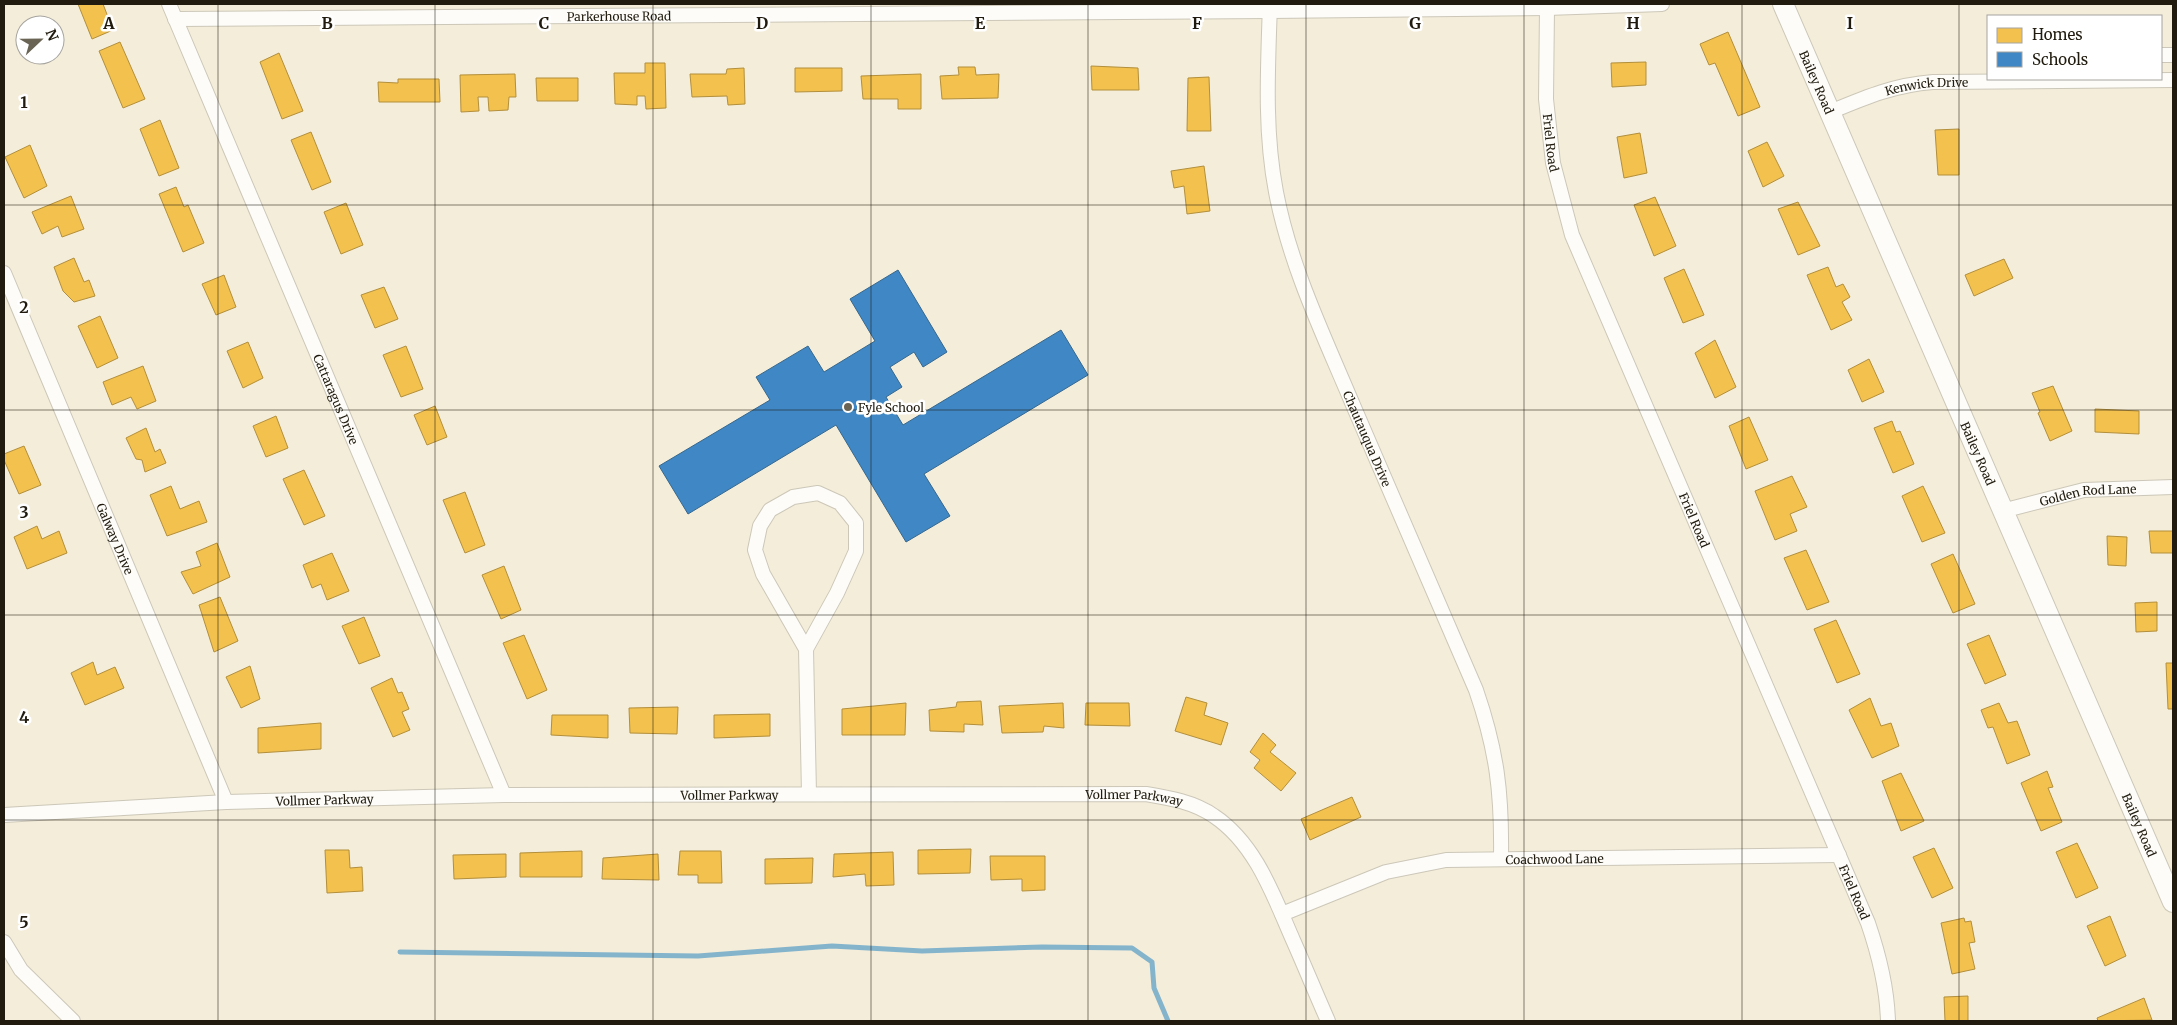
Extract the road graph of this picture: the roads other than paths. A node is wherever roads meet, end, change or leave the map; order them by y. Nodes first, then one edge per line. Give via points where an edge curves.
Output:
1 (169, 4) edge
2 (1662, 4) edge
3 (1783, 4) edge
4 (1270, 7) edge
5 (1547, 8) junction
6 (175, 19) junction
7 (2038, 80) edge
8 (1830, 112) junction
9 (4, 273) edge
10 (2173, 487) edge
11 (2002, 511) junction
12 (806, 649) junction
13 (809, 794) junction
14 (504, 795) junction
15 (226, 802) junction
16 (4, 815) edge
17 (1839, 855) junction
18 (1501, 858) junction
19 (2173, 902) edge
20 (1282, 914) junction
21 (4, 942) edge
22 (73, 1021) edge
23 (1328, 1021) edge
24 (1888, 1021) edge

1 - 6 street, Cattaragus Drive
2 - 5 street, Parkerhouse Road
3 - 8 street, Bailey Road
4 - 5 street, Parkerhouse Road
4 - 6 street, Parkerhouse Road
4 - 18 street, Chautauqua Drive via 1269,133 1273,172 1290,249 1479,699 1498,771 1502,809
5 - 17 street, Friel Road via 1546,98 1553,163 1572,235
6 - 14 street, Cattaragus Drive
7 - 8 street, Kenwick Drive via 1906,84
8 - 11 street, Bailey Road
9 - 15 street, Galway Drive
10 - 11 street, Golden Rod Lane via 2084,490
11 - 19 street, Bailey Road
12 - 12 street via 856,551 856,523 840,503 818,493 793,497 770,510 760,526 755,550 763,574
12 - 13 street
13 - 14 street, Vollmer Parkway
13 - 20 street, Vollmer Parkway via 1122,793 1171,798 1193,804 1233,831 1250,852
14 - 15 street, Vollmer Parkway
15 - 16 street, Vollmer Parkway
17 - 18 street, Coachwood Lane
17 - 24 street, Friel Road via 1877,949
18 - 20 street, Coachwood Lane via 1446,860 1386,872
20 - 23 street, Vollmer Parkway
21 - 22 street via 21,970

